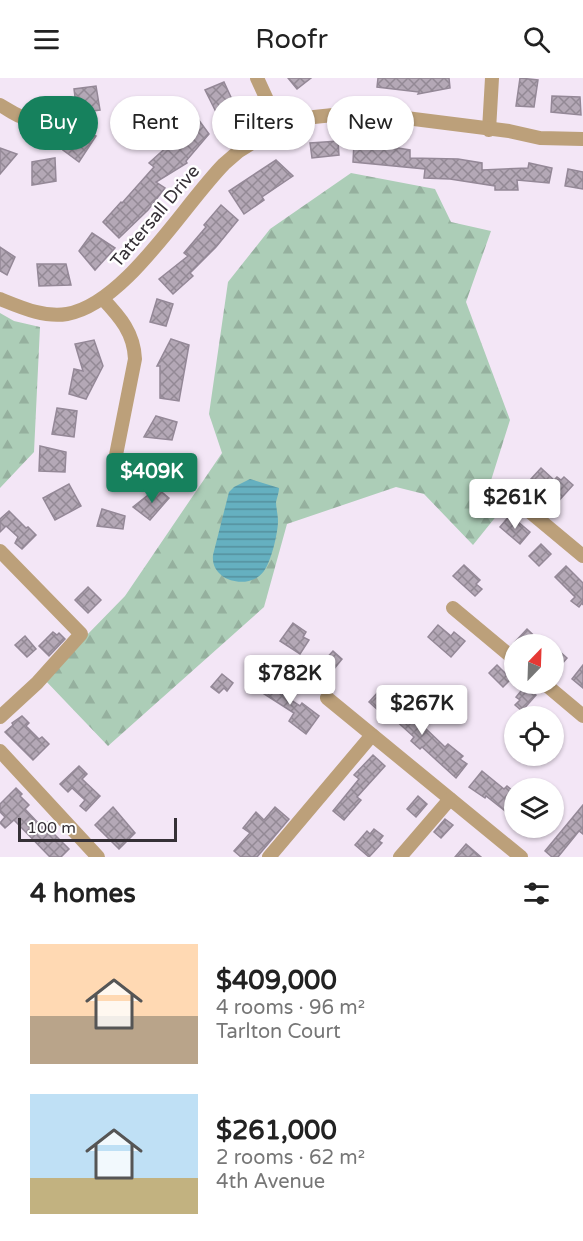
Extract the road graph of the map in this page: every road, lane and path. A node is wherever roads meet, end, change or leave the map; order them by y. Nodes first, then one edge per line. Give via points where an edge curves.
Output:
1 (257, 78) edge
2 (492, 78) edge
3 (265, 96) edge
4 (0, 105) edge
5 (18, 114) edge
6 (315, 117) edge
7 (489, 130) junction
8 (583, 139) edge
9 (241, 150) edge
10 (0, 299) edge
11 (103, 299) junction
12 (115, 460) dead end
13 (512, 497) dead end
14 (0, 551) edge
15 (583, 556) edge
16 (453, 608) dead end
17 (504, 651) edge
18 (557, 694) edge
19 (327, 698) dead end
20 (583, 716) edge
21 (0, 717) edge
22 (372, 735) junction
23 (0, 752) edge
24 (450, 799) junction
25 (98, 857) edge
26 (269, 857) edge
27 (400, 857) edge
28 (521, 857) edge

1 - 3 street
2 - 7 street
4 - 5 street
6 - 7 street, Tattersall Drive via 370,114
7 - 8 street, Tattersall Drive via 540,138
9 - 11 street, Tattersall Drive via 224,164 124,281
10 - 11 street, Tattersall Drive via 23,309 65,315 90,308
11 - 12 street via 123,322 135,345
13 - 15 street
14 - 21 street via 81,634
16 - 17 street
18 - 20 street
19 - 22 street
22 - 24 street
22 - 26 street
23 - 25 street
24 - 27 street
24 - 28 street

